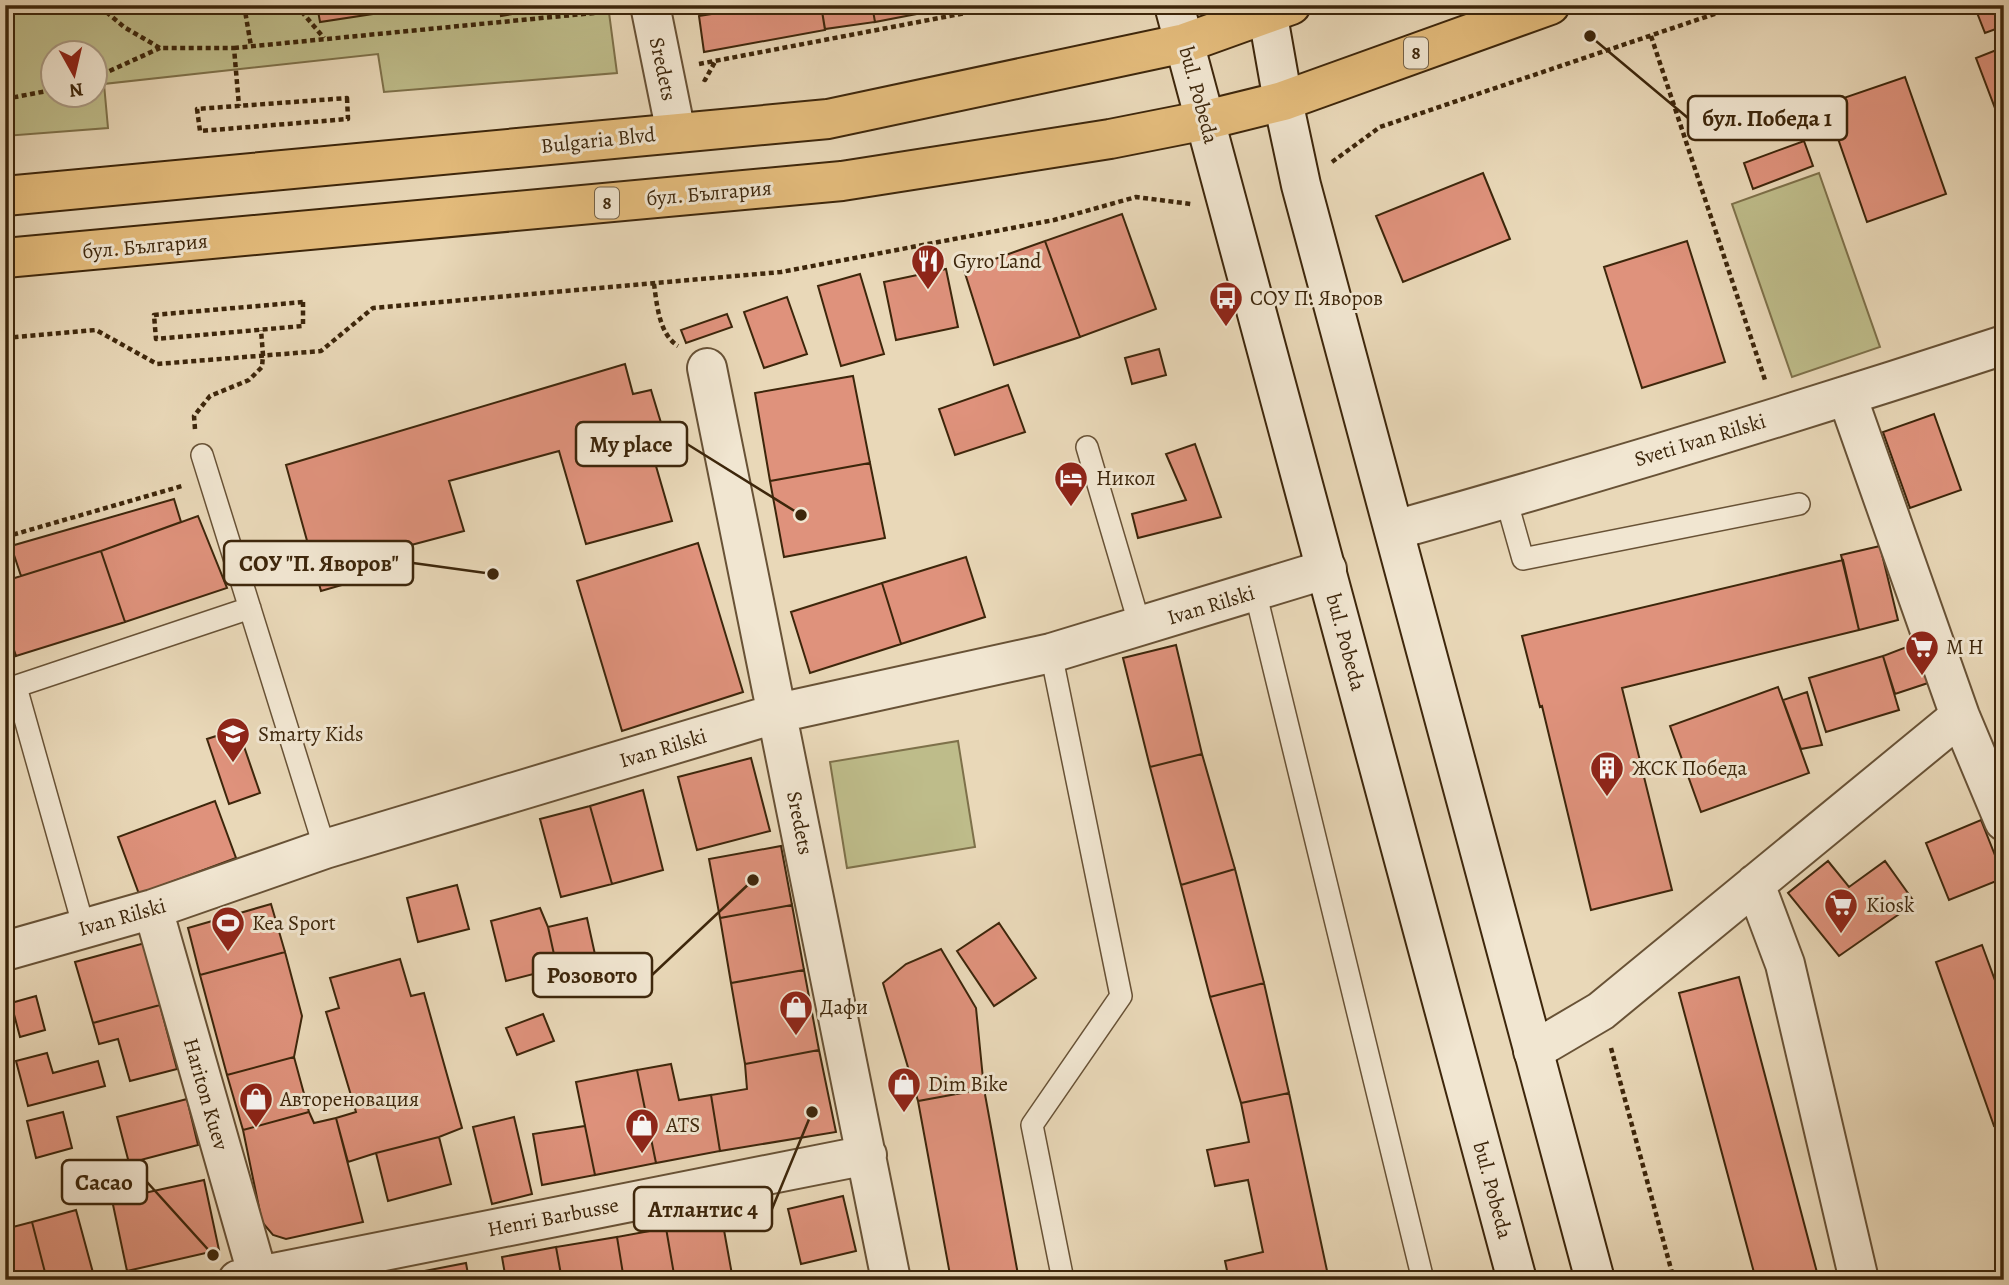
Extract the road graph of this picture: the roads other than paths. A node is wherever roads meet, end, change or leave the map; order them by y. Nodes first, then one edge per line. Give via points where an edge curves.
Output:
1 (1174, 5) edge
2 (1550, 5) edge
3 (650, 6) edge
4 (1275, 8) edge
5 (1185, 43) junction
6 (1283, 101) junction
7 (1206, 120) junction
8 (676, 133) junction
9 (5, 196) edge
10 (5, 258) edge
11 (2004, 345) edge
12 (707, 368) road end
13 (1847, 396) junction
14 (1087, 447) dead end
15 (202, 455) road end
16 (1506, 499) junction
17 (1799, 503) dead end
18 (1395, 530) junction
19 (1327, 569) junction
20 (1255, 591) junction
21 (250, 608) junction
22 (1140, 626) junction
23 (1051, 653) junction
24 (11, 689) edge
25 (778, 713) junction
26 (1960, 716) junction
27 (2004, 821) edge
28 (325, 849) junction
29 (1755, 884) junction
30 (153, 909) junction
31 (84, 928) junction
32 (5, 951) edge
33 (1533, 1051) junction
34 (867, 1155) junction
35 (252, 1278) edge
36 (891, 1280) edge
37 (1062, 1280) edge
38 (1423, 1280) edge
39 (1517, 1280) edge
40 (1595, 1280) edge
41 (1859, 1280) edge

1 - 5 street, bul. Pobeda
2 - 6 main road, 8
3 - 8 street, Sredets
4 - 5 main road
4 - 6 street
5 - 7 street, bul. Pobeda
5 - 8 main road, Bulgaria Blvd via 828,119
6 - 7 main road, бул. България / 8
6 - 18 street via 1301,185
7 - 10 main road, бул. България / 8 via 842,181
7 - 19 street, bul. Pobeda
8 - 9 main road, Bulgaria Blvd
11 - 13 street, Sveti Ivan Rilski
12 - 25 street, Sredets
13 - 16 street, Sveti Ivan Rilski
13 - 26 street
14 - 22 lane
15 - 21 lane
16 - 17 lane via 1523,559
16 - 18 street, Sveti Ivan Rilski
18 - 33 street
19 - 20 street, Ivan Rilski
19 - 39 street, bul. Pobeda
20 - 22 street, Ivan Rilski
20 - 38 lane
21 - 24 lane
21 - 28 lane
22 - 23 street, Ivan Rilski
23 - 25 street, Ivan Rilski
23 - 37 lane via 1121,996 1032,1125
24 - 31 lane
25 - 28 street, Ivan Rilski
25 - 34 street, Sredets
26 - 27 street
26 - 29 street
28 - 30 street, Ivan Rilski
29 - 33 street via 1601,1011
29 - 41 street via 1785,964
30 - 31 street, Ivan Rilski
30 - 35 street, Hariton Kuev
31 - 32 street, Ivan Rilski
33 - 40 street
34 - 35 street, Henri Barbusse
34 - 36 street, Sredets

